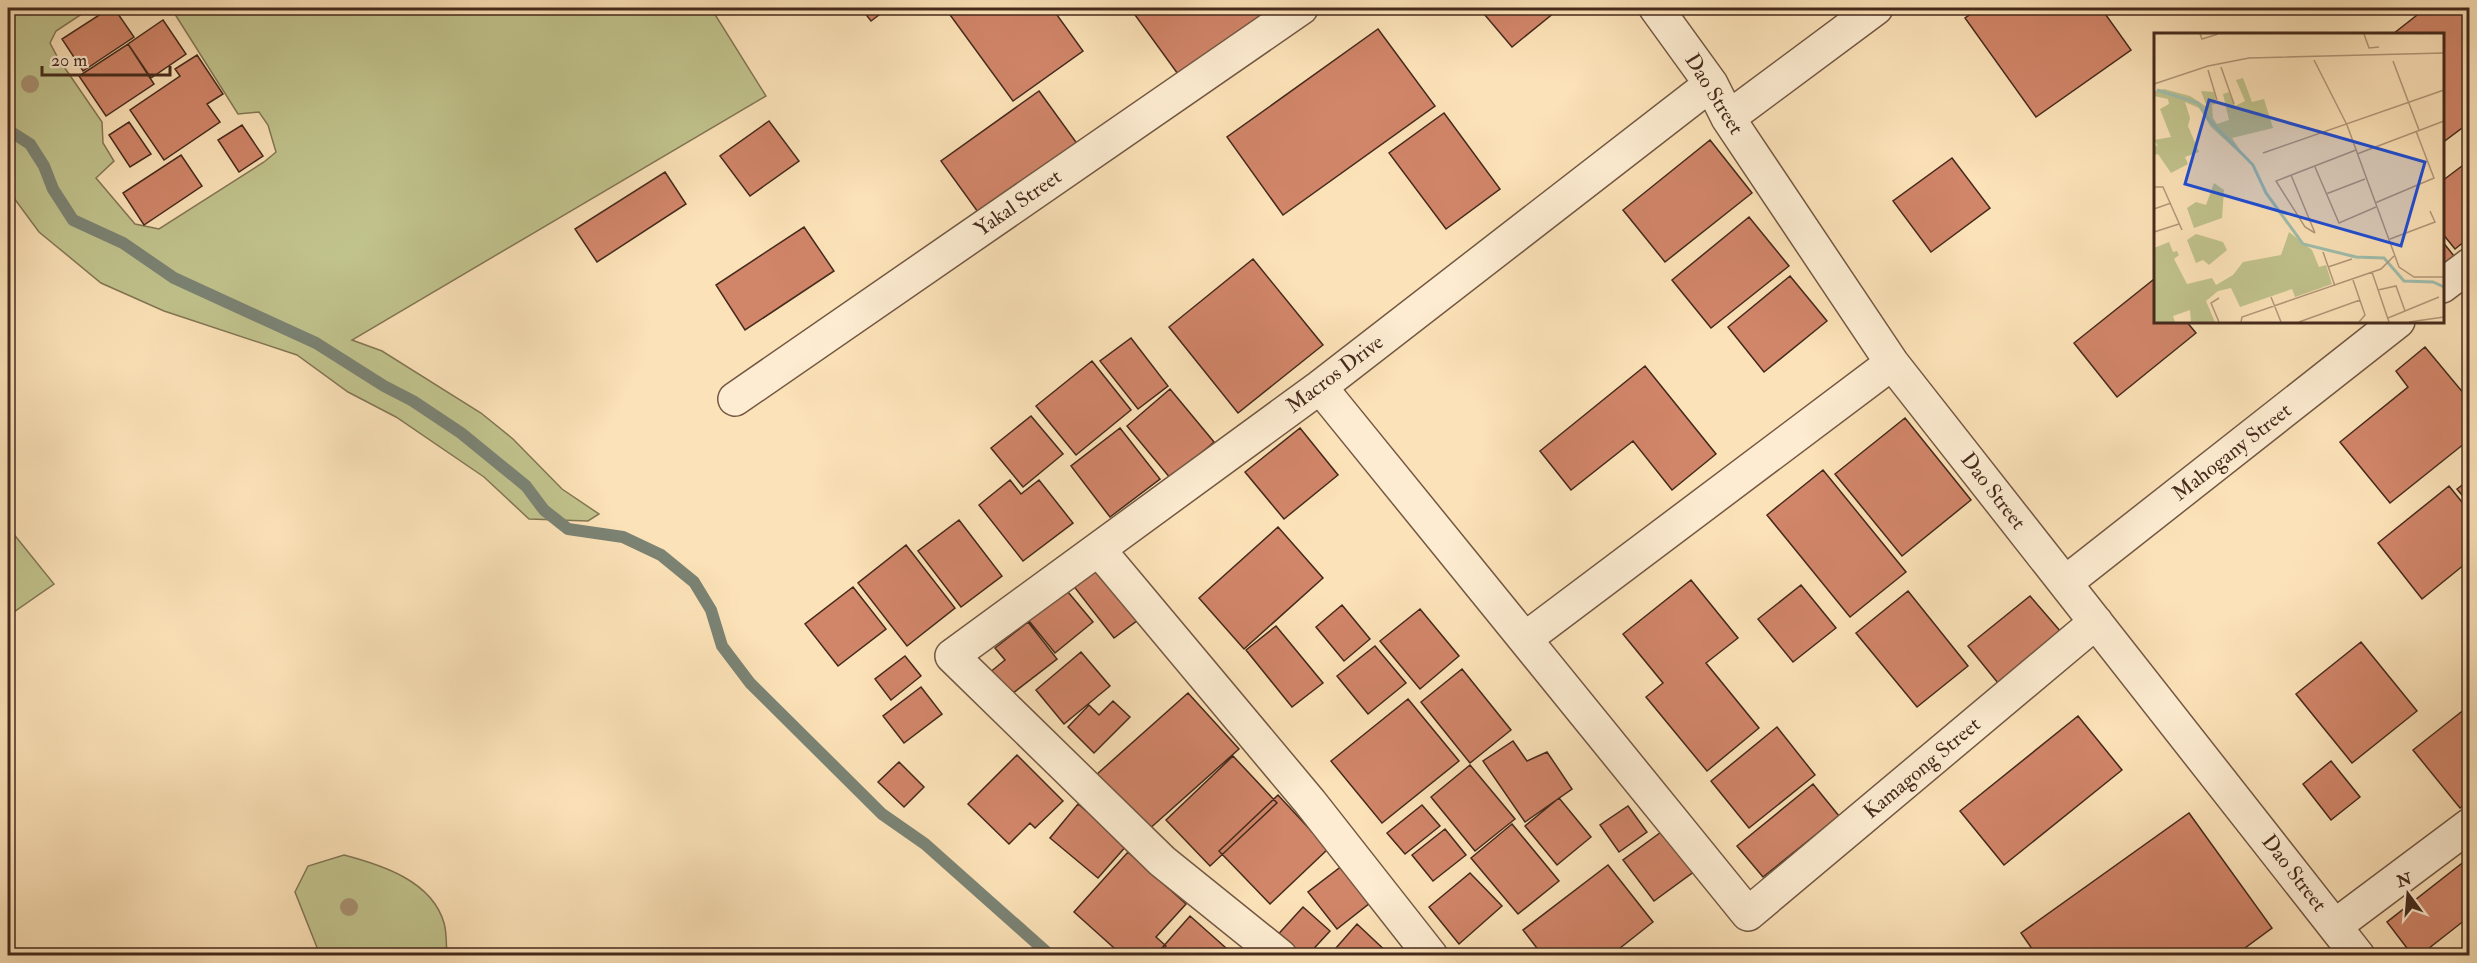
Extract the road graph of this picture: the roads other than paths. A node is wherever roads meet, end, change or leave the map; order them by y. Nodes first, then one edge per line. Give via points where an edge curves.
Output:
1 (1301, 8) edge
2 (1656, 8) edge
3 (1876, 8) edge
4 (1712, 84) junction
5 (1728, 118) junction
6 (2469, 265) edge
7 (2444, 284) edge
8 (2397, 322) edge
9 (1893, 363) junction
10 (1320, 387) junction
11 (735, 399) dead end
12 (1099, 549) junction
13 (2065, 584) junction
14 (2096, 622) junction
15 (1525, 639) junction
16 (2469, 825) edge
17 (2335, 926) junction
18 (1280, 956) edge
19 (1431, 956) edge
20 (2358, 956) edge

1 - 11 street, Yakal Street
2 - 4 street, Dao Street
3 - 5 street
4 - 5 street, Dao Street
4 - 10 street, Macros Drive
5 - 9 street, Dao Street
6 - 7 street
8 - 13 street, Mahogany Street
9 - 13 street, Dao Street
9 - 15 street
10 - 12 street, Macros Drive
10 - 15 street
12 - 18 street, Macros Drive via 952,656 1162,861
12 - 19 street via 1310,802
13 - 14 street, Dao Street
14 - 15 street, Kamagong Street via 1748,914
14 - 17 street, Dao Street
16 - 17 street
17 - 20 street, Dao Street

